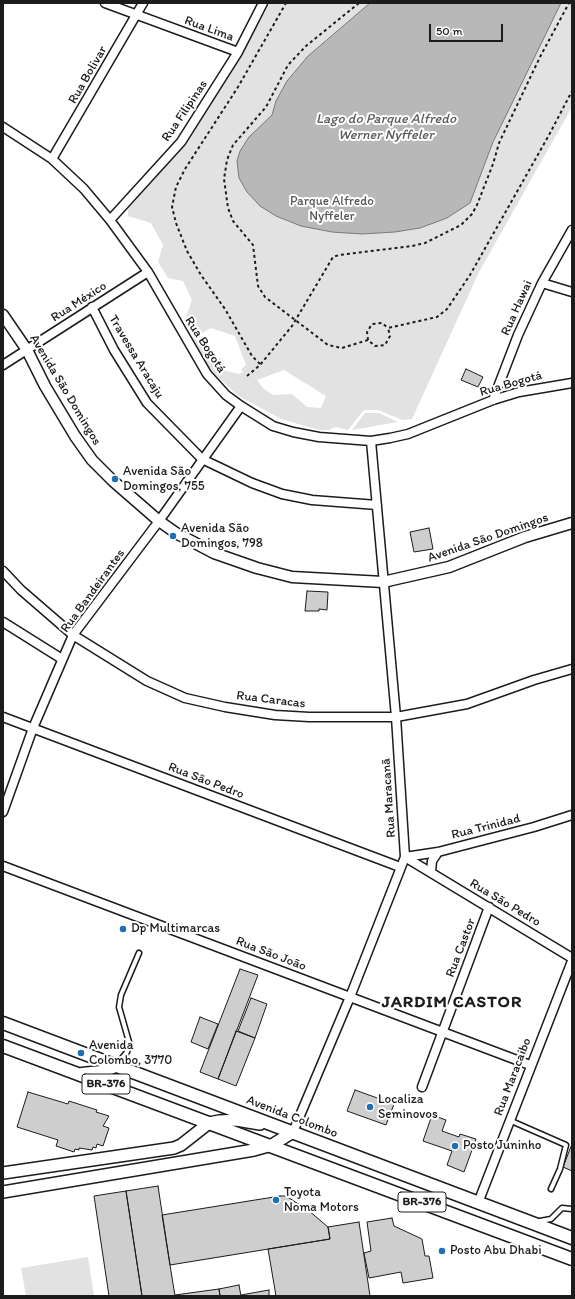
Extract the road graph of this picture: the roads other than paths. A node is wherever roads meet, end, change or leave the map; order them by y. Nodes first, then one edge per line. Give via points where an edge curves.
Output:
1 (105, 3) edge
2 (143, 3) edge
3 (263, 3) edge
4 (137, 15) junction
5 (238, 52) junction
6 (3, 127) edge
7 (52, 158) junction
8 (110, 220) junction
9 (572, 230) edge
10 (148, 272) junction
11 (542, 282) junction
12 (572, 292) edge
13 (92, 307) junction
14 (3, 315) edge
15 (27, 350) junction
16 (3, 365) edge
17 (572, 383) edge
18 (493, 400) junction
19 (241, 406) junction
20 (371, 441) junction
21 (202, 459) junction
22 (377, 505) junction
23 (159, 521) junction
24 (572, 523) edge
25 (3, 571) edge
26 (383, 582) junction
27 (3, 622) edge
28 (73, 635) junction
29 (62, 659) junction
30 (572, 670) edge
31 (3, 717) edge
32 (396, 717) junction
33 (33, 728) junction
34 (3, 812) edge
35 (572, 815) edge
36 (438, 852) junction
37 (405, 857) junction
38 (3, 866) edge
39 (400, 867) junction
40 (430, 872) junction
41 (489, 907) junction
42 (140, 953) dead end
43 (572, 959) edge
44 (350, 997) junction
45 (3, 1023) edge
46 (442, 1031) junction
47 (3, 1046) edge
48 (530, 1065) junction
49 (115, 1066) junction
50 (79, 1074) junction
51 (422, 1086) dead end
52 (509, 1120) junction
53 (209, 1123) junction
54 (294, 1132) junction
55 (272, 1145) junction
56 (3, 1173) edge
57 (551, 1189) dead end
58 (3, 1192) edge
59 (478, 1203) junction
60 (572, 1209) edge
61 (497, 1210) junction
62 (572, 1238) edge
63 (572, 1259) edge

1 - 4 street, Rua Lima
2 - 4 street, Rua Bolivar
3 - 5 street, Rua Filipinas
4 - 5 street, Rua Lima
4 - 7 street, Rua Bolivar
5 - 8 street, Rua Filipinas via 181,142
6 - 7 street, Rua Bogotá
7 - 8 street, Rua Bogotá via 84,189
8 - 10 street, Rua Bogotá
9 - 11 street, Rua Hawai
10 - 13 street, Rua México
10 - 19 street, Rua Bogotá via 207,374 226,395
11 - 12 street
11 - 18 street, Rua Hawai
13 - 15 street, Rua México
13 - 21 street, Travessa Aracaju via 114,350 147,403
14 - 15 street, Avenida São Domingos
15 - 16 street, Rua México
15 - 23 street, Avenida São Domingos via 45,386 92,460
17 - 18 street, Rua Bogotá via 519,392
18 - 20 street, Rua Bogotá via 408,434
19 - 20 street, Rua Bogotá via 273,426 293,432
19 - 21 street, Rua Bandeirantes
20 - 22 street, Rua Maracanã
21 - 22 street, Travessa Aracaju via 282,494 312,500
21 - 23 street, Rua Bandeirantes
22 - 26 street, Rua Maracanã
23 - 26 street, Avenida São Domingos via 214,553 257,568 292,577
23 - 28 street, Rua Bandeirantes
24 - 26 street, Avenida São Domingos via 449,567
25 - 28 street, Rua Caracas
26 - 32 street, Rua Maracanã
27 - 29 street
28 - 29 street, Rua Bandeirantes
28 - 32 street, Rua Caracas via 148,681 185,698 275,715
29 - 33 street, Rua Bandeirantes
30 - 32 street, Rua Caracas via 534,680 468,704
31 - 33 street, Rua São Pedro
32 - 37 street, Rua Maracanã
33 - 34 street, Rua Bandeirantes
33 - 39 street, Rua São Pedro
35 - 36 street, Rua Trinidad
36 - 37 street, Rua Trinidad
36 - 40 street via 432,861
37 - 39 street
37 - 40 street, Rua São Pedro
38 - 44 street, Rua São João
39 - 44 street
40 - 41 street, Rua São Pedro
41 - 43 street, Rua São Pedro
41 - 46 street, Rua Castor
42 - 49 lane via 121,995 119,1007 129,1042 126,1052
43 - 48 street, Rua Maracaibo
44 - 46 street, Rua São João
44 - 54 street
45 - 49 main road, Avenida Colombo / BR-376
46 - 48 street, Rua São João
46 - 51 street, Rua Castor
47 - 50 main road, BR-376
48 - 52 street, Rua Maracaibo
49 - 50 main road via 101,1072
49 - 54 main road, Avenida Colombo / BR-376
50 - 53 main road, BR-376
52 - 57 lane via 566,1145 560,1169
52 - 59 street, Rua Maracaibo
53 - 54 main road via 236,1120
53 - 55 main road, BR-376
53 - 56 main road via 174,1148
54 - 55 main road
54 - 59 main road, Avenida Colombo / BR-376
55 - 58 main road
55 - 63 main road, BR-376
59 - 61 main road, Avenida Colombo / BR-376
60 - 61 lane via 562,1208 552,1219 544,1221 509,1210
61 - 62 main road, Avenida Colombo / BR-376

